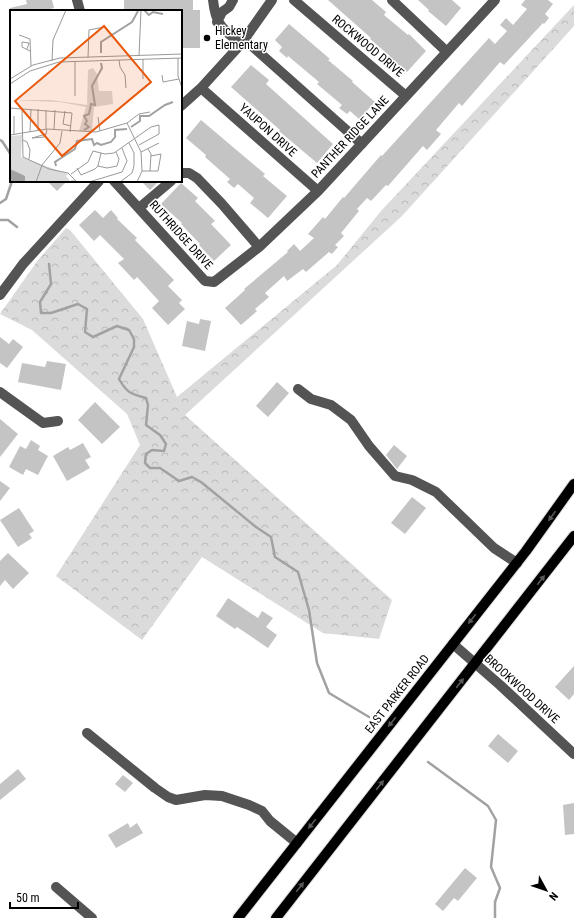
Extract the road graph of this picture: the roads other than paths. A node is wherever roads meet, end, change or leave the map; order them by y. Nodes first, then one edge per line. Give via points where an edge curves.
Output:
1 (77, 0) edge
2 (213, 0) edge
3 (233, 0) edge
4 (272, 0) edge
5 (294, 0) edge
6 (392, 0) edge
7 (491, 1) edge
8 (80, 10) edge
9 (217, 22) junction
10 (242, 42) junction
11 (447, 52) junction
12 (201, 88) junction
13 (406, 96) junction
14 (182, 105) edge
15 (362, 144) junction
16 (182, 173) edge
17 (98, 182) edge
18 (115, 182) edge
19 (170, 182) edge
20 (318, 191) junction
21 (139, 208) junction
22 (259, 247) junction
23 (214, 282) joint
24 (0, 296) edge
25 (298, 388) dead end
26 (0, 392) edge
27 (58, 421) dead end
28 (574, 484) edge
29 (574, 536) edge
30 (517, 563) junction
31 (453, 644) junction
32 (475, 664) junction
33 (87, 733) dead end
34 (574, 754) edge
35 (297, 843) junction
36 (56, 887) dead end
37 (92, 918) edge
38 (238, 918) edge
39 (276, 918) edge

1 - 8 street
2 - 9 street
3 - 9 street
4 - 10 street
5 - 13 street, ROCKWOOD DRIVE
6 - 11 street
7 - 11 street, PANTHER RIDGE LANE
9 - 10 street
10 - 12 street
10 - 15 street
11 - 13 street, PANTHER RIDGE LANE
12 - 14 street
12 - 20 street, YAUPON DRIVE
13 - 15 street, PANTHER RIDGE LANE
15 - 20 street, PANTHER RIDGE LANE
16 - 22 street via 189,173 197,178
17 - 24 street via 23,264
18 - 21 street, RUTHRIDGE DRIVE
19 - 21 street
20 - 22 street, PANTHER RIDGE LANE
21 - 23 street, RUTHRIDGE DRIVE via 205,281
22 - 23 street, PANTHER RIDGE LANE
25 - 30 street via 311,399 331,405 351,420 395,476 412,480 436,492 494,548
26 - 27 street via 43,422
28 -> 30 main road, EAST PARKER ROAD
32 -> 29 main road
30 -> 31 main road, EAST PARKER ROAD
31 - 32 street, BROOKWOOD DRIVE
31 -> 35 main road, EAST PARKER ROAD
32 - 34 street, BROOKWOOD DRIVE
39 -> 32 main road
33 - 35 street via 168,797 176,800 205,795 222,796 249,805 262,811
35 - 38 main road, EAST PARKER ROAD
36 - 37 street

